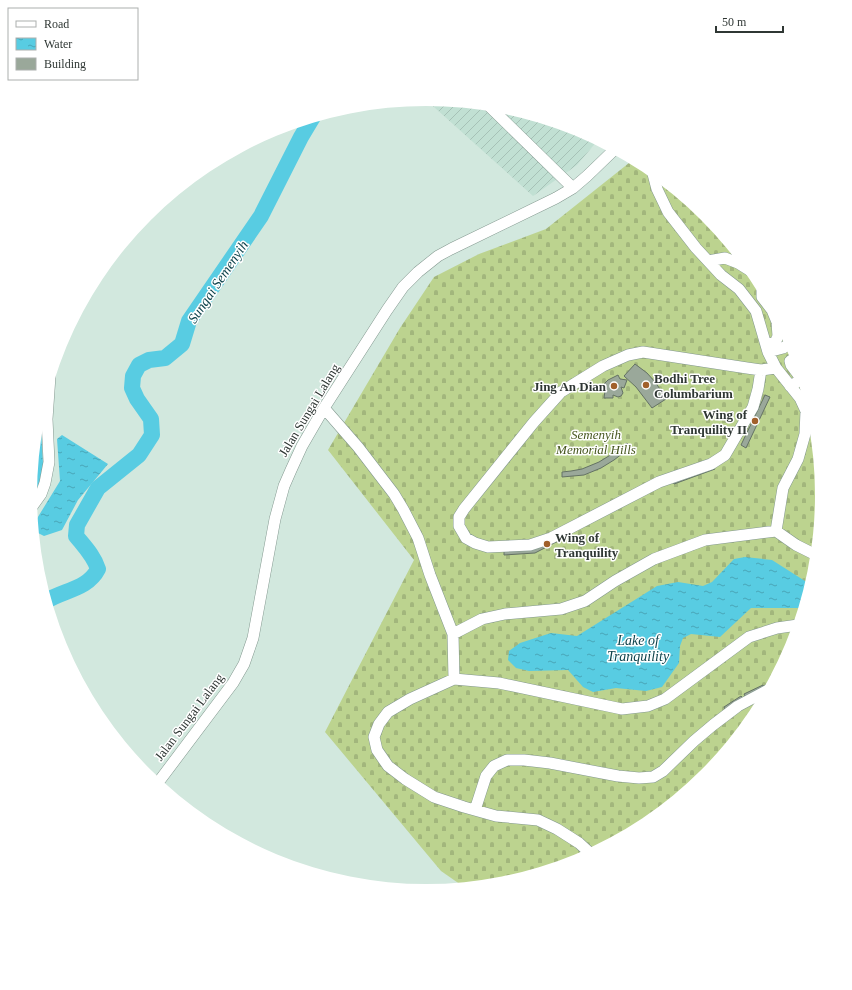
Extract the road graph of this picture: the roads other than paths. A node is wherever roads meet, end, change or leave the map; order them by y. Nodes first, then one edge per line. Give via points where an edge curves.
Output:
1 (495, 112) edge
2 (611, 153) edge
3 (658, 183) edge
4 (573, 188) junction
5 (733, 256) edge
6 (725, 258) junction
7 (708, 261) junction
8 (739, 263) edge
9 (777, 329) edge
10 (785, 347) edge
11 (767, 348) junction
12 (776, 368) junction
13 (761, 370) junction
14 (798, 382) edge
15 (790, 386) junction
16 (48, 401) edge
17 (804, 404) edge
18 (324, 408) junction
19 (808, 420) edge
20 (37, 499) edge
21 (776, 531) junction
22 (811, 553) edge
23 (792, 626) edge
24 (453, 634) junction
25 (454, 679) junction
26 (760, 694) edge
27 (161, 779) edge
28 (475, 810) junction
29 (586, 849) edge

1 - 4 street
2 - 4 street, Jalan Sungai Lalang
3 - 7 street via 668,212
4 - 18 street, Jalan Sungai Lalang via 540,207 438,256 418,272 387,310
5 - 6 street
6 - 7 street
6 - 8 street
7 - 11 street via 739,289 756,311
9 - 11 street via 775,343
10 - 11 street
11 - 12 street
12 - 13 street
12 - 15 street
13 - 13 street via 643,352 628,355 603,366 561,392 464,509 459,517 458,526 466,538 475,544 488,547 530,545 551,538 659,482 711,464 725,454 753,407
14 - 15 street
15 - 17 street
16 - 20 street via 49,462 45,483
18 - 24 street via 358,447 403,509 418,538
18 - 27 street, Jalan Sungai Lalang via 284,486 275,519 253,638 244,664 233,683
19 - 21 street via 798,459 783,488
21 - 22 street
21 - 24 street via 705,540 654,559 585,601 562,609 504,614 482,619
23 - 25 street via 749,636 665,699 648,706 622,709 499,683
24 - 25 street
25 - 28 street via 388,712 374,737 377,750 388,766 405,779 434,797
26 - 28 street via 738,706 713,725 663,772 653,777 618,776 550,763 507,760 494,766 486,776
28 - 29 street via 496,816 538,820 557,828

